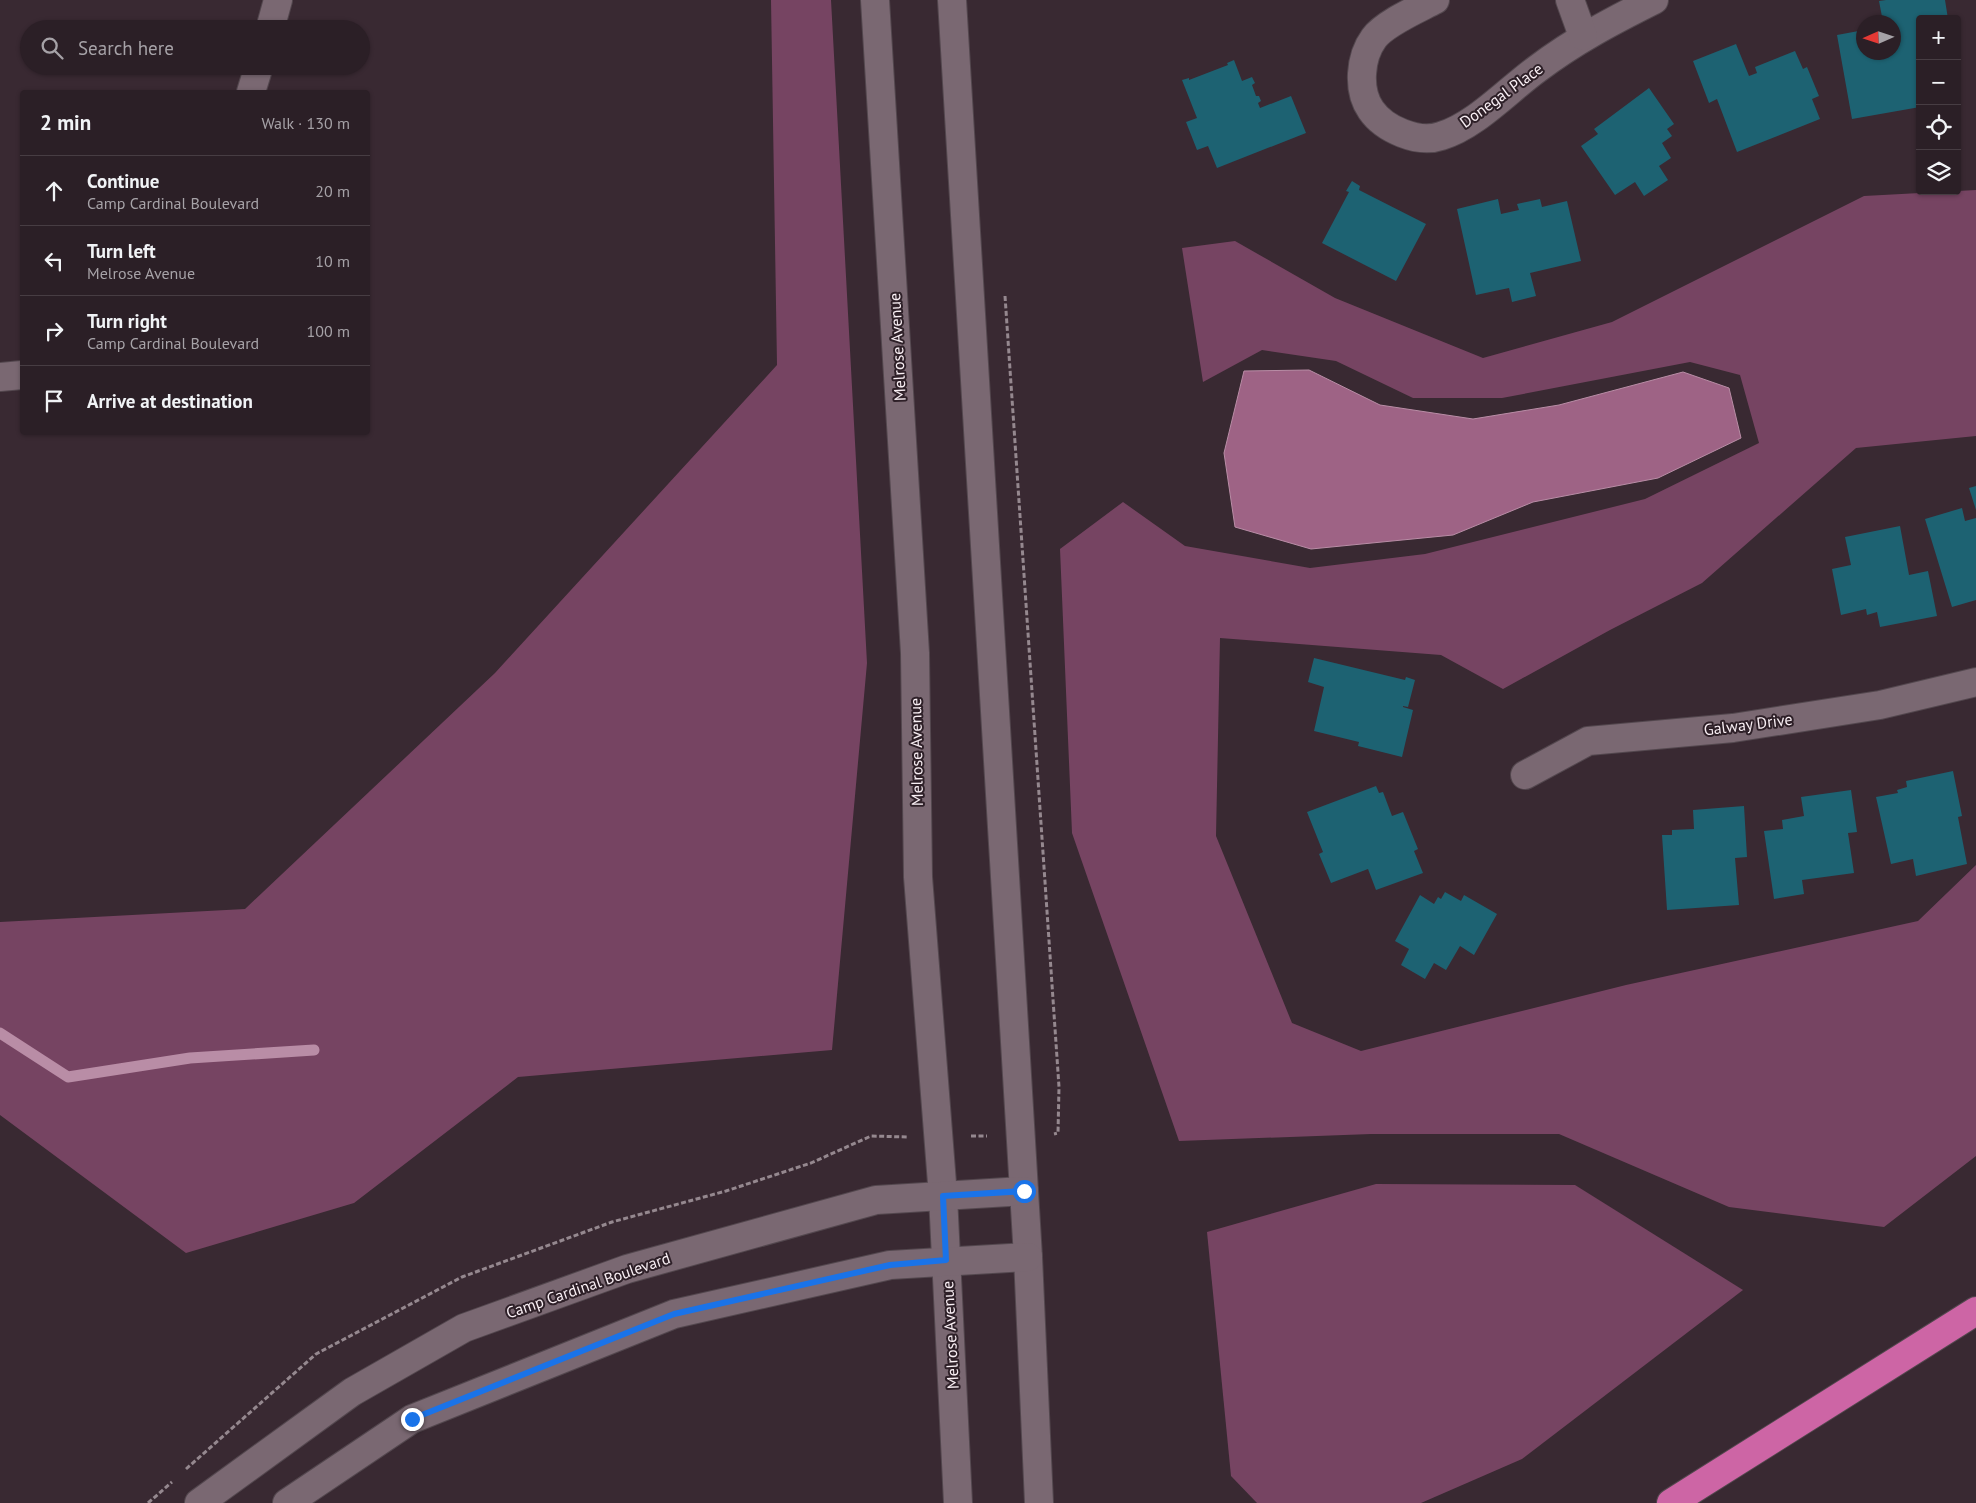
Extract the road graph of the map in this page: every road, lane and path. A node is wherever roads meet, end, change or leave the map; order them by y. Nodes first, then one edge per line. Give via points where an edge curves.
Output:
1 (278, 0) edge
2 (875, 0) edge
3 (952, 0) edge
4 (1435, 0) edge
5 (1570, 0) edge
6 (1654, 0) edge
7 (272, 20) edge
8 (1584, 36) junction
9 (256, 75) edge
10 (252, 90) edge
11 (1005, 289) dead end
12 (20, 376) edge
13 (0, 377) edge
14 (1976, 682) edge
15 (1525, 775) dead end
16 (1050, 1134) dead end
17 (965, 1136) dead end
18 (984, 1136) dead end
19 (1024, 1191) junction
20 (943, 1196) junction
21 (1028, 1256) junction
22 (946, 1260) junction
23 (1976, 1310) edge
24 (199, 1503) edge
25 (286, 1503) edge
26 (958, 1503) edge
27 (1039, 1503) edge
28 (1672, 1503) edge

1 - 7 main road
2 - 20 main road, Melrose Avenue via 915,653 918,876
3 - 19 main road
4 - 8 main road, Donegal Place via 1396,21 1375,37 1363,60 1362,87 1371,110 1392,129 1417,139 1440,137 1467,123
5 - 8 main road
6 - 8 main road, Donegal Place
9 - 10 main road
11 - 16 path via 1059,1088 1058,1134
12 - 13 main road
14 - 15 main road, Galway Drive via 1880,705 1733,728 1588,740
17 - 18 path
19 - 20 main road, Camp Cardinal Boulevard
19 - 21 main road
20 - 22 main road, Melrose Avenue
20 - 24 main road, Camp Cardinal Boulevard via 866,1202 627,1269 464,1328 352,1392
21 - 22 main road
21 - 27 main road
22 - 25 main road via 890,1265 674,1314 412,1419
22 - 26 main road, Melrose Avenue
23 - 28 highway

